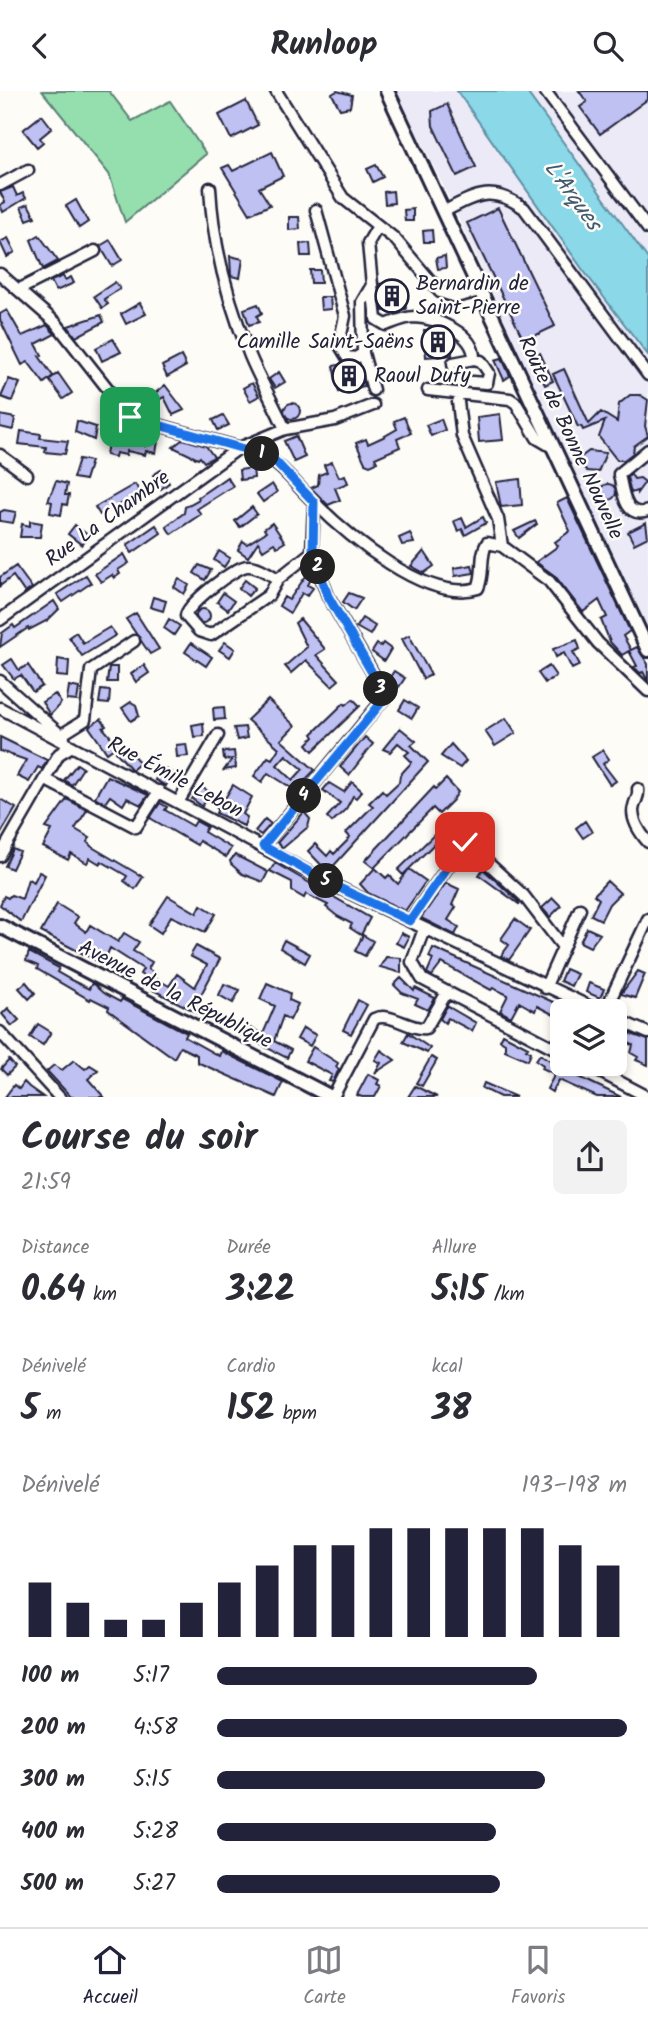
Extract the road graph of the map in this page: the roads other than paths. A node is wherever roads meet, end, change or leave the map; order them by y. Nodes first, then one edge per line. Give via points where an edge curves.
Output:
1 (276, 91) edge
2 (387, 91) edge
3 (545, 91) edge
4 (28, 170) dead end
5 (0, 185) edge
6 (210, 188) dead end
7 (316, 210) dead end
8 (443, 212) junction
9 (378, 226) junction
10 (648, 229) edge
11 (95, 251) dead end
12 (0, 274) edge
13 (372, 285) junction
14 (20, 289) junction
15 (480, 291) junction
16 (363, 353) junction
17 (474, 359) dead end
18 (648, 375) edge
19 (373, 390) dead end
20 (428, 390) dead end
21 (458, 402) dead end
22 (373, 405) dead end
23 (285, 429) junction
24 (239, 448) junction
25 (554, 449) junction
26 (648, 450) edge
27 (0, 455) edge
28 (27, 475) dead end
29 (314, 502) junction
30 (648, 511) edge
31 (502, 546) junction
32 (313, 552) junction
33 (278, 579) junction
34 (0, 621) edge
35 (134, 641) dead end
36 (648, 650) edge
37 (0, 681) edge
38 (648, 691) edge
39 (0, 708) edge
40 (61, 735) junction
41 (218, 736) dead end
42 (72, 746) junction
43 (46, 780) junction
44 (638, 789) dead end
45 (159, 791) junction
46 (179, 801) junction
47 (648, 842) edge
48 (263, 846) junction
49 (0, 856) edge
50 (580, 909) dead end
51 (410, 921) junction
52 (0, 926) edge
53 (646, 926) edge
54 (424, 929) junction
55 (563, 947) junction
56 (544, 988) junction
57 (447, 992) junction
58 (570, 999) edge
59 (611, 999) edge
60 (627, 1024) edge
61 (0, 1032) edge
62 (648, 1033) edge
63 (550, 1046) edge
64 (608, 1076) edge
65 (60, 1097) edge
66 (333, 1097) edge
67 (648, 1097) edge

1 - 9 street via 343,198
2 - 8 main road, Route de Bonne Nouvelle
3 - 10 street
4 - 5 street
6 - 23 street via 219,262 238,324
7 - 16 street via 345,316 339,344 347,357
8 - 15 main road, Route de Bonne Nouvelle
8 - 18 street via 475,197 497,193 524,208
9 - 13 street via 368,243
9 - 15 street via 440,292 456,297
11 - 14 street
12 - 14 street
13 - 16 street via 362,302
13 - 17 street via 376,319 386,324 414,317 458,330
14 - 24 street via 73,343 130,417
15 - 25 main road, Route de Bonne Nouvelle
16 - 19 street
20 - 25 street via 510,399 537,438
21 - 31 street via 462,436 498,519
22 - 23 street, Rue La Chambre via 335,420
23 - 24 street, Rue La Chambre
24 - 29 street via 276,462
24 - 34 street, Rue La Chambre
25 - 36 main road, Route de Bonne Nouvelle
26 - 30 street via 619,474 630,510
27 - 28 street
29 - 31 street via 371,549 429,585 450,591 478,588 487,543
29 - 32 street
31 - 38 street via 549,581 598,643
32 - 33 street
32 - 48 street via 336,612 386,697
33 - 33 street via 269,595 211,635 199,631 186,616 190,604 240,567 260,568
35 - 40 street via 90,670 85,720
37 - 40 street
39 - 42 street, Rue Émile Lebon
40 - 42 street
41 - 46 street
42 - 43 street via 59,754
42 - 45 street, Rue Émile Lebon
43 - 45 street via 136,827
43 - 49 street
44 - 47 street via 634,821
45 - 46 street, Rue Émile Lebon
46 - 48 street, Rue Émile Lebon
48 - 51 street, Rue Émile Lebon
50 - 55 street
51 - 54 street, Rue Émile Lebon
51 - 55 street via 465,842 524,896
52 - 66 main road, Avenue de la République
53 - 59 street
54 - 56 street, Rue Émile Lebon
54 - 57 street via 413,953 415,971
55 - 56 street
56 - 58 street, Rue Émile Lebon
57 - 63 street
57 - 66 street via 426,1028 383,1016 374,1019
60 - 62 street
61 - 65 street
64 - 67 street

